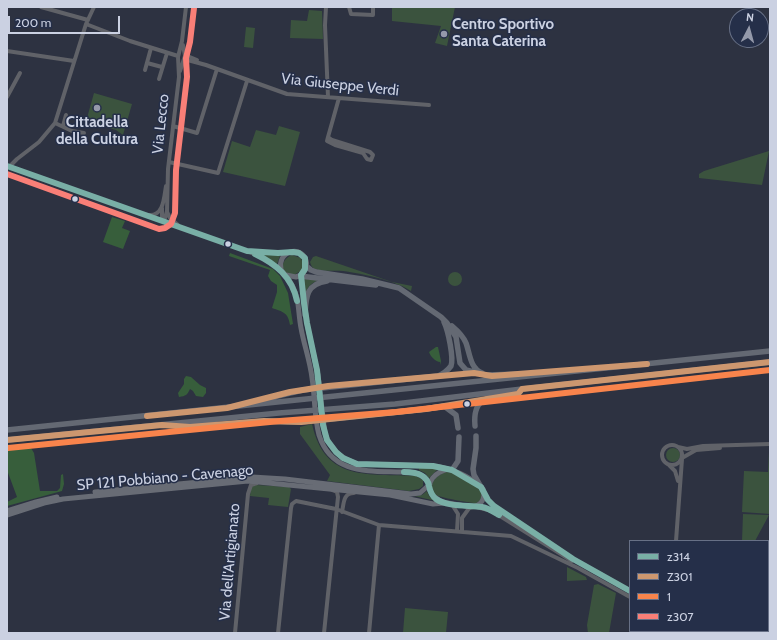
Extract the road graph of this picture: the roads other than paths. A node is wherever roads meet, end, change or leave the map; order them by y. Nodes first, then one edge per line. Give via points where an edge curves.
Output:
1 (41, 7) edge
2 (94, 7) edge
3 (186, 7) edge
4 (326, 7) edge
5 (349, 7) edge
6 (373, 7) edge
7 (51, 8) edge
8 (87, 22) junction
9 (182, 40) junction
10 (151, 48) junction
11 (7, 51) edge
12 (167, 53) junction
13 (178, 56) junction
14 (184, 57) junction
15 (74, 61) junction
16 (147, 63) junction
17 (162, 67) junction
18 (217, 69) junction
19 (145, 70) dead end
20 (20, 73) dead end
21 (179, 77) junction
22 (159, 79) dead end
23 (247, 81) junction
24 (7, 97) edge
25 (328, 97) junction
26 (339, 98) junction
27 (429, 105) dead end
28 (66, 115) dead end
29 (55, 122) junction
30 (63, 126) junction
31 (173, 126) junction
32 (84, 133) dead end
33 (328, 137) junction
34 (169, 162) junction
35 (8, 166) edge
36 (168, 174) junction
37 (164, 197) junction
38 (167, 211) junction
39 (142, 214) junction
40 (162, 221) junction
41 (185, 229) junction
42 (247, 251) junction
43 (289, 252) junction
44 (306, 266) junction
45 (284, 273) junction
46 (301, 276) junction
47 (340, 281) junction
48 (395, 286) junction
49 (302, 315) junction
50 (441, 317) junction
51 (447, 323) junction
52 (770, 351) edge
53 (770, 362) edge
54 (630, 366) junction
55 (492, 376) junction
56 (522, 389) junction
57 (227, 408) junction
58 (320, 423) junction
59 (162, 425) junction
60 (475, 426) dead end
61 (458, 428) dead end
62 (7, 430) edge
63 (476, 436) dead end
64 (459, 437) dead end
65 (7, 440) edge
66 (770, 446) edge
67 (678, 447) junction
68 (682, 458) junction
69 (670, 465) junction
70 (450, 470) junction
71 (227, 482) junction
72 (282, 483) junction
73 (429, 484) junction
74 (679, 485) junction
75 (482, 489) junction
76 (379, 490) junction
77 (340, 492) junction
78 (365, 492) junction
79 (248, 494) junction
80 (448, 503) junction
81 (473, 507) junction
82 (336, 509) junction
83 (7, 511) edge
84 (342, 512) junction
85 (7, 515) edge
86 (379, 525) junction
87 (460, 531) junction
88 (676, 540) edge
89 (629, 590) edge
90 (629, 595) edge
91 (629, 595) edge
92 (235, 633) edge
93 (278, 633) edge
94 (324, 633) edge
95 (369, 633) edge

1 - 7 street
2 - 8 street
3 - 9 street, Via Lecco
4 - 25 street
5 - 6 street via 351,14 372,15
7 - 8 street
8 - 10 street
8 - 15 street
9 - 13 street, Via Lecco
9 - 14 street, Via Lecco
10 - 12 street
10 - 16 street
11 - 15 street
12 - 13 street
12 - 17 street
13 - 14 street via 181,60
13 - 21 street, Via Lecco
14 - 18 street, Via Giuseppe Verdi
14 - 21 street, Via Lecco
15 - 29 street
16 - 17 street
16 - 19 street
17 - 22 street
18 - 23 street, Via Giuseppe Verdi
18 - 31 street via 197,133
20 - 24 street
21 - 31 street, Via Lecco
23 - 25 street, Via Giuseppe Verdi via 287,94
23 - 34 street via 218,173
25 - 26 street, Via Giuseppe Verdi
26 - 27 street, Via Giuseppe Verdi
26 - 33 street
28 - 30 street
29 - 30 street
29 - 35 street via 39,142
30 - 32 street
31 - 34 street, Via Lecco
33 - 33 street via 327,141 335,145 363,153 367,159 373,158 370,152
34 - 36 street, Via Lecco
35 - 39 street
36 - 37 street, Via Lecco
36 - 38 street, Via Lecco
37 - 39 street, Via Lecco via 157,213
37 - 40 street, Via Lecco
38 - 40 street, Via Lecco
38 - 41 street via 172,220
39 - 40 street
40 - 41 street
41 - 42 street
42 - 43 street
42 - 45 street via 268,260
43 - 44 main road via 300,253 305,259
43 - 45 main road via 281,260 280,266
44 - 46 main road
44 - 48 highway via 316,272
45 - 46 main road via 292,278
45 - 49 main road via 296,294
46 - 47 highway
46 - 49 main road
47 - 48 highway
47 - 49 highway via 323,282 313,286
48 - 50 highway
49 - 58 main road via 318,372
50 - 51 highway
50 - 57 highway via 447,330 452,360 449,368 441,375 304,390
51 - 55 highway via 461,334 476,370
51 - 55 highway via 456,337 462,366 470,372
52 - 54 highway
53 - 56 highway
54 - 55 highway
54 - 57 highway
56 - 59 highway via 395,404
56 - 60 highway via 518,394 481,401 474,413
57 - 62 highway
58 - 70 main road via 331,446 342,457 352,462 364,465 434,466
58 - 73 main road via 320,436 326,449 346,466 368,471 413,472 422,475
59 - 61 highway via 190,427 264,421 301,422 444,406 456,415
59 - 65 highway
63 - 75 highway via 472,469
64 - 70 highway via 459,459
66 - 67 street via 703,446 687,449
66 - 68 street via 699,449
67 - 68 street via 682,452
67 - 69 street via 671,445 664,449 662,458
68 - 69 street via 678,464
68 - 74 street
69 - 74 street via 675,471
70 - 73 main road, SP 121 Pobbiano - Cavenago via 435,474
70 - 75 main road
71 - 72 main road, SP 121 Pobbiano - Cavenago
71 - 79 street, Via dell'Artigianato via 245,484
71 - 85 main road, SP 121 Pobbiano - Cavenago via 71,498
72 - 77 main road, SP 121 Pobbiano - Cavenago
72 - 79 street, Via dell'Artigianato via 254,484 250,486
73 - 76 main road, SP 121 Pobbiano - Cavenago via 422,492 416,494
73 - 80 main road via 432,495
74 - 88 street
75 - 81 main road via 482,501
75 - 89 street via 494,506 573,559
76 - 77 main road via 347,488
76 - 83 main road, SP 121 Pobbiano - Cavenago via 282,478 244,477 63,496
77 - 78 main road, SP 121 Pobbiano - Cavenago
77 - 82 street
78 - 80 main road, SP 121 Pobbiano - Cavenago via 433,504
78 - 84 street via 348,494 344,499
79 - 92 street, Via dell'Artigianato
80 - 81 main road
80 - 87 street via 458,514
81 - 87 street via 462,518
81 - 90 street via 494,512
82 - 84 street
82 - 93 street via 302,502 293,503 290,508
82 - 94 street
84 - 86 street
86 - 87 street
86 - 95 street
87 - 91 street via 515,537

